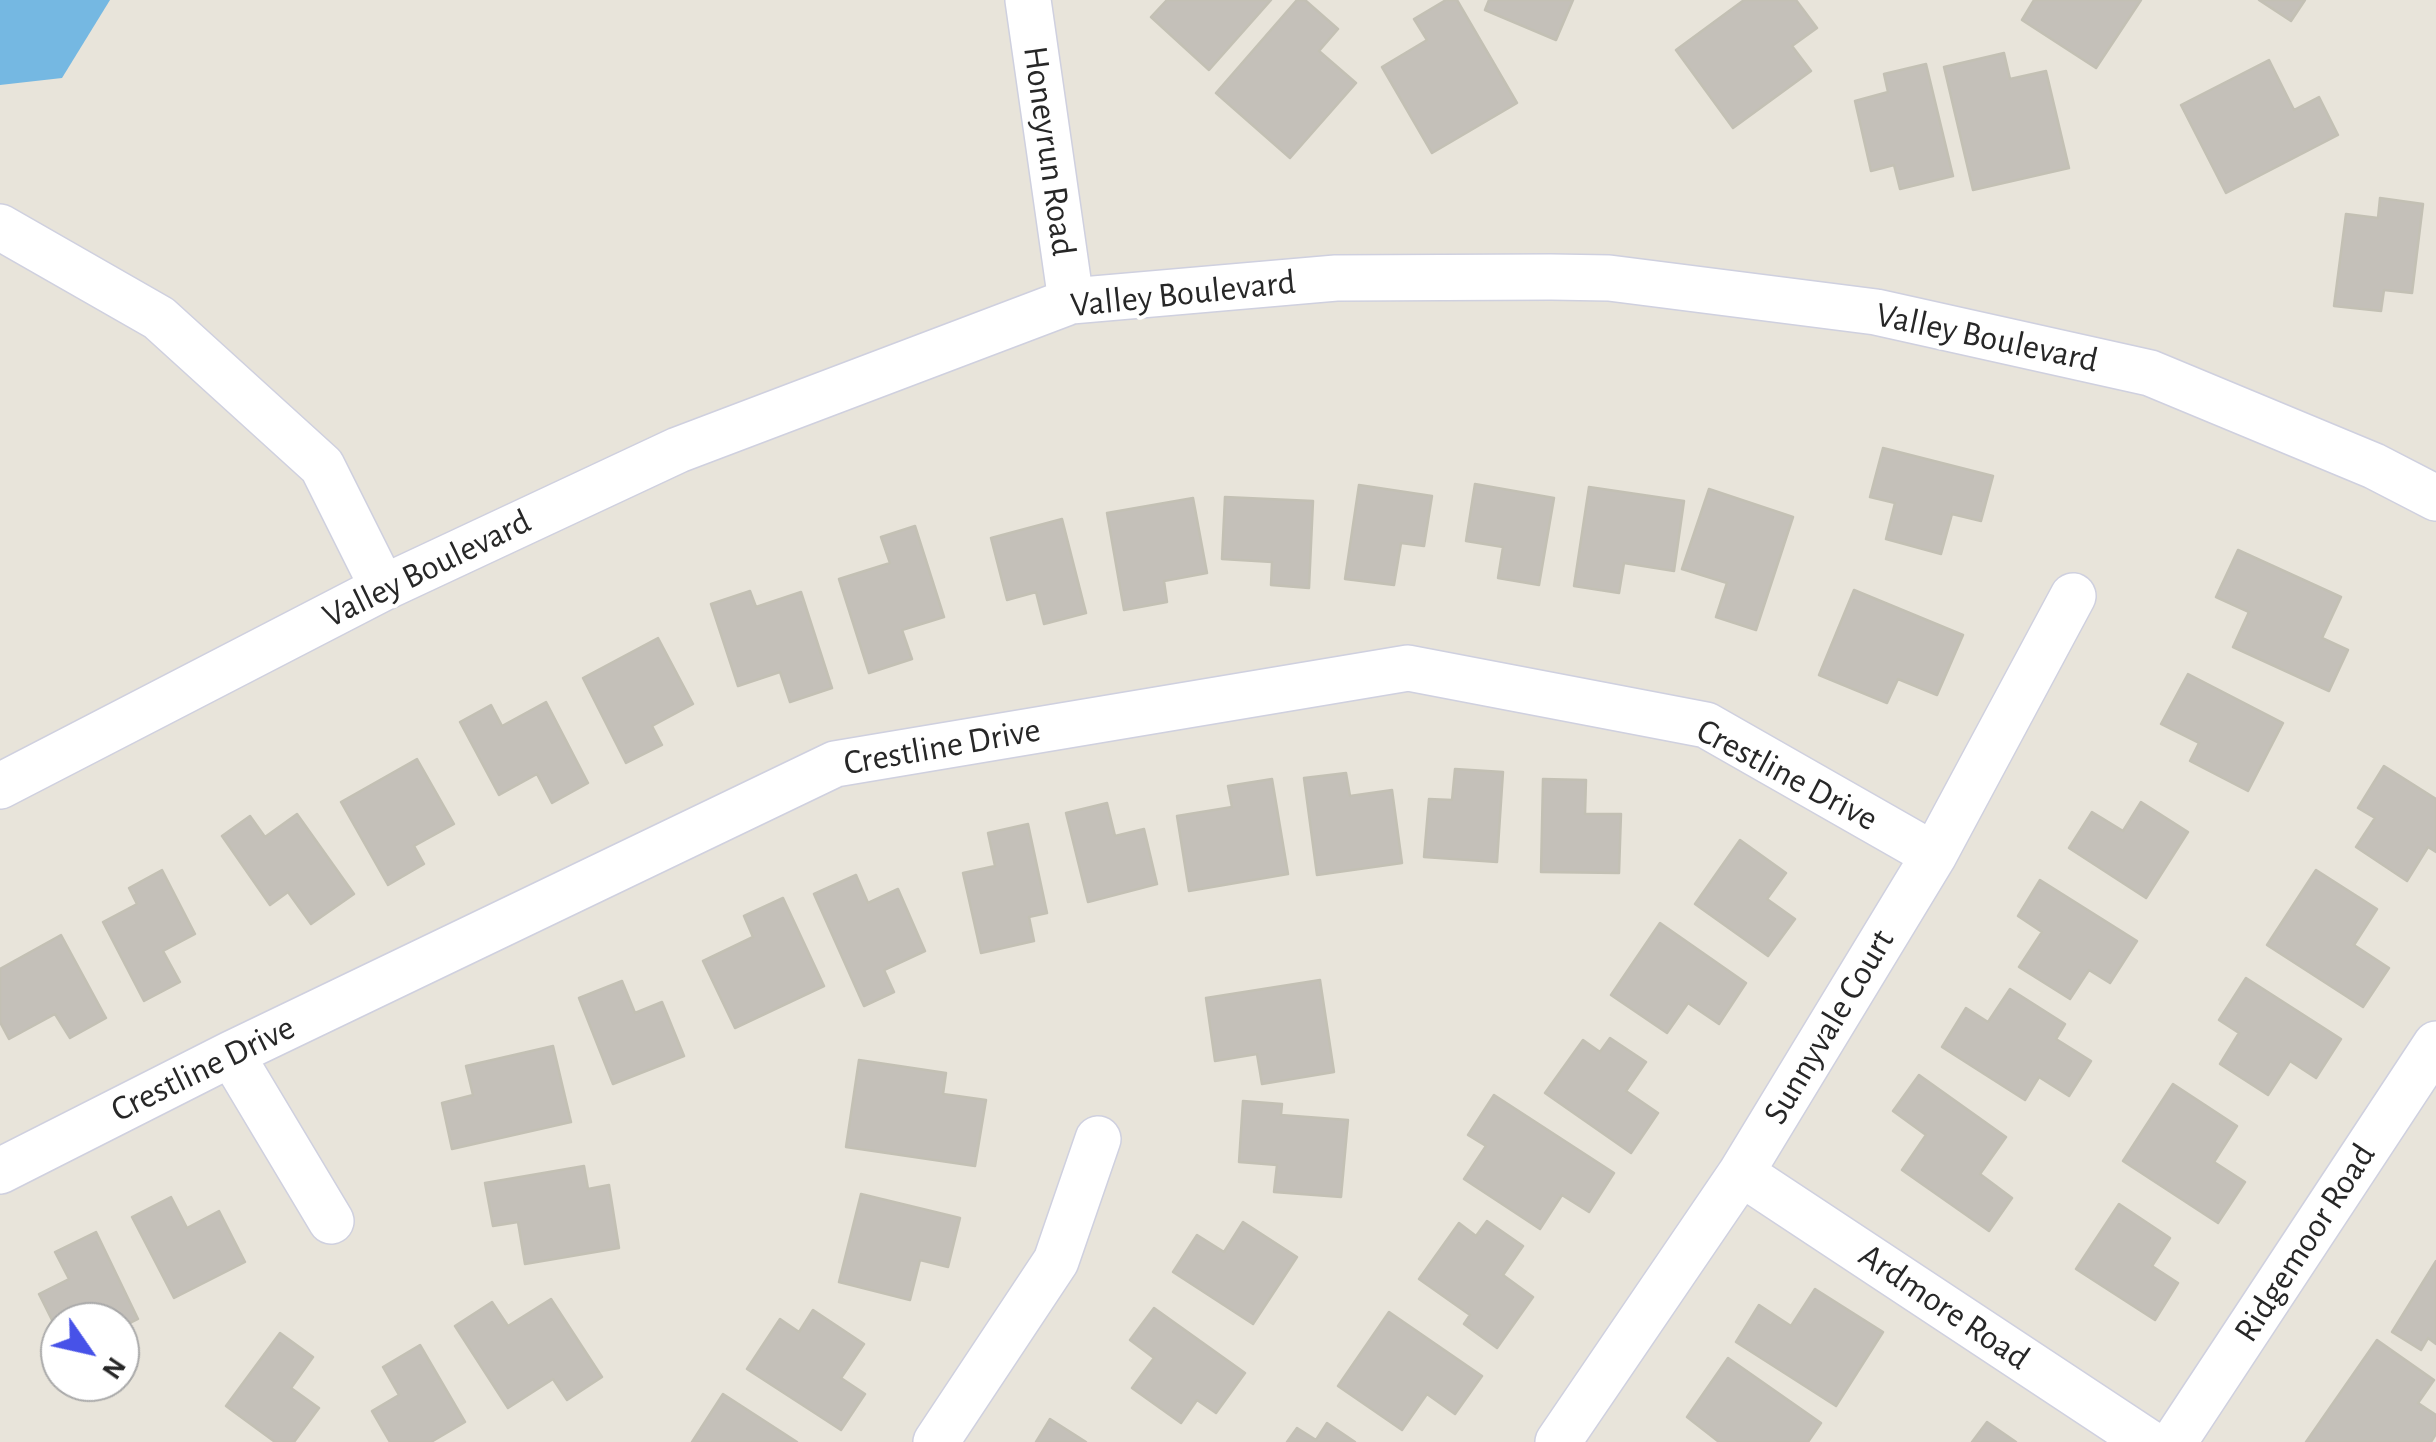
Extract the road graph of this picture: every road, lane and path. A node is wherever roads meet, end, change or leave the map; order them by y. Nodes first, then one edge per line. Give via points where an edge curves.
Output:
1 (1028, 0) edge
2 (0, 227) edge
3 (1071, 301) junction
4 (2436, 498) edge
5 (384, 588) junction
6 (2073, 596) dead end
7 (0, 786) edge
8 (1934, 855) junction
9 (2436, 1044) edge
10 (232, 1054) junction
11 (1098, 1139) dead end
12 (0, 1171) edge
13 (1742, 1173) junction
14 (330, 1222) dead end
15 (936, 1442) edge
16 (1558, 1442) edge
17 (2148, 1442) edge
18 (2174, 1442) edge

1 - 3 street, Honeyrun Road
2 - 5 street via 159,318 322,466
3 - 4 street, Valley Boulevard via 1336,278 1609,278 1876,312 2150,373
3 - 5 street, Valley Boulevard via 678,450
5 - 7 street, Valley Boulevard
6 - 8 street, Sunnyvale Court
8 - 10 street, Crestline Drive via 1706,725 1408,668 835,764
8 - 13 street, Sunnyvale Court
9 - 18 street, Ridgemoor Road
10 - 12 street, Crestline Drive
10 - 14 street
11 - 15 street via 1056,1261
13 - 16 street, Sunnyvale Court
13 - 17 street, Ardmore Road

